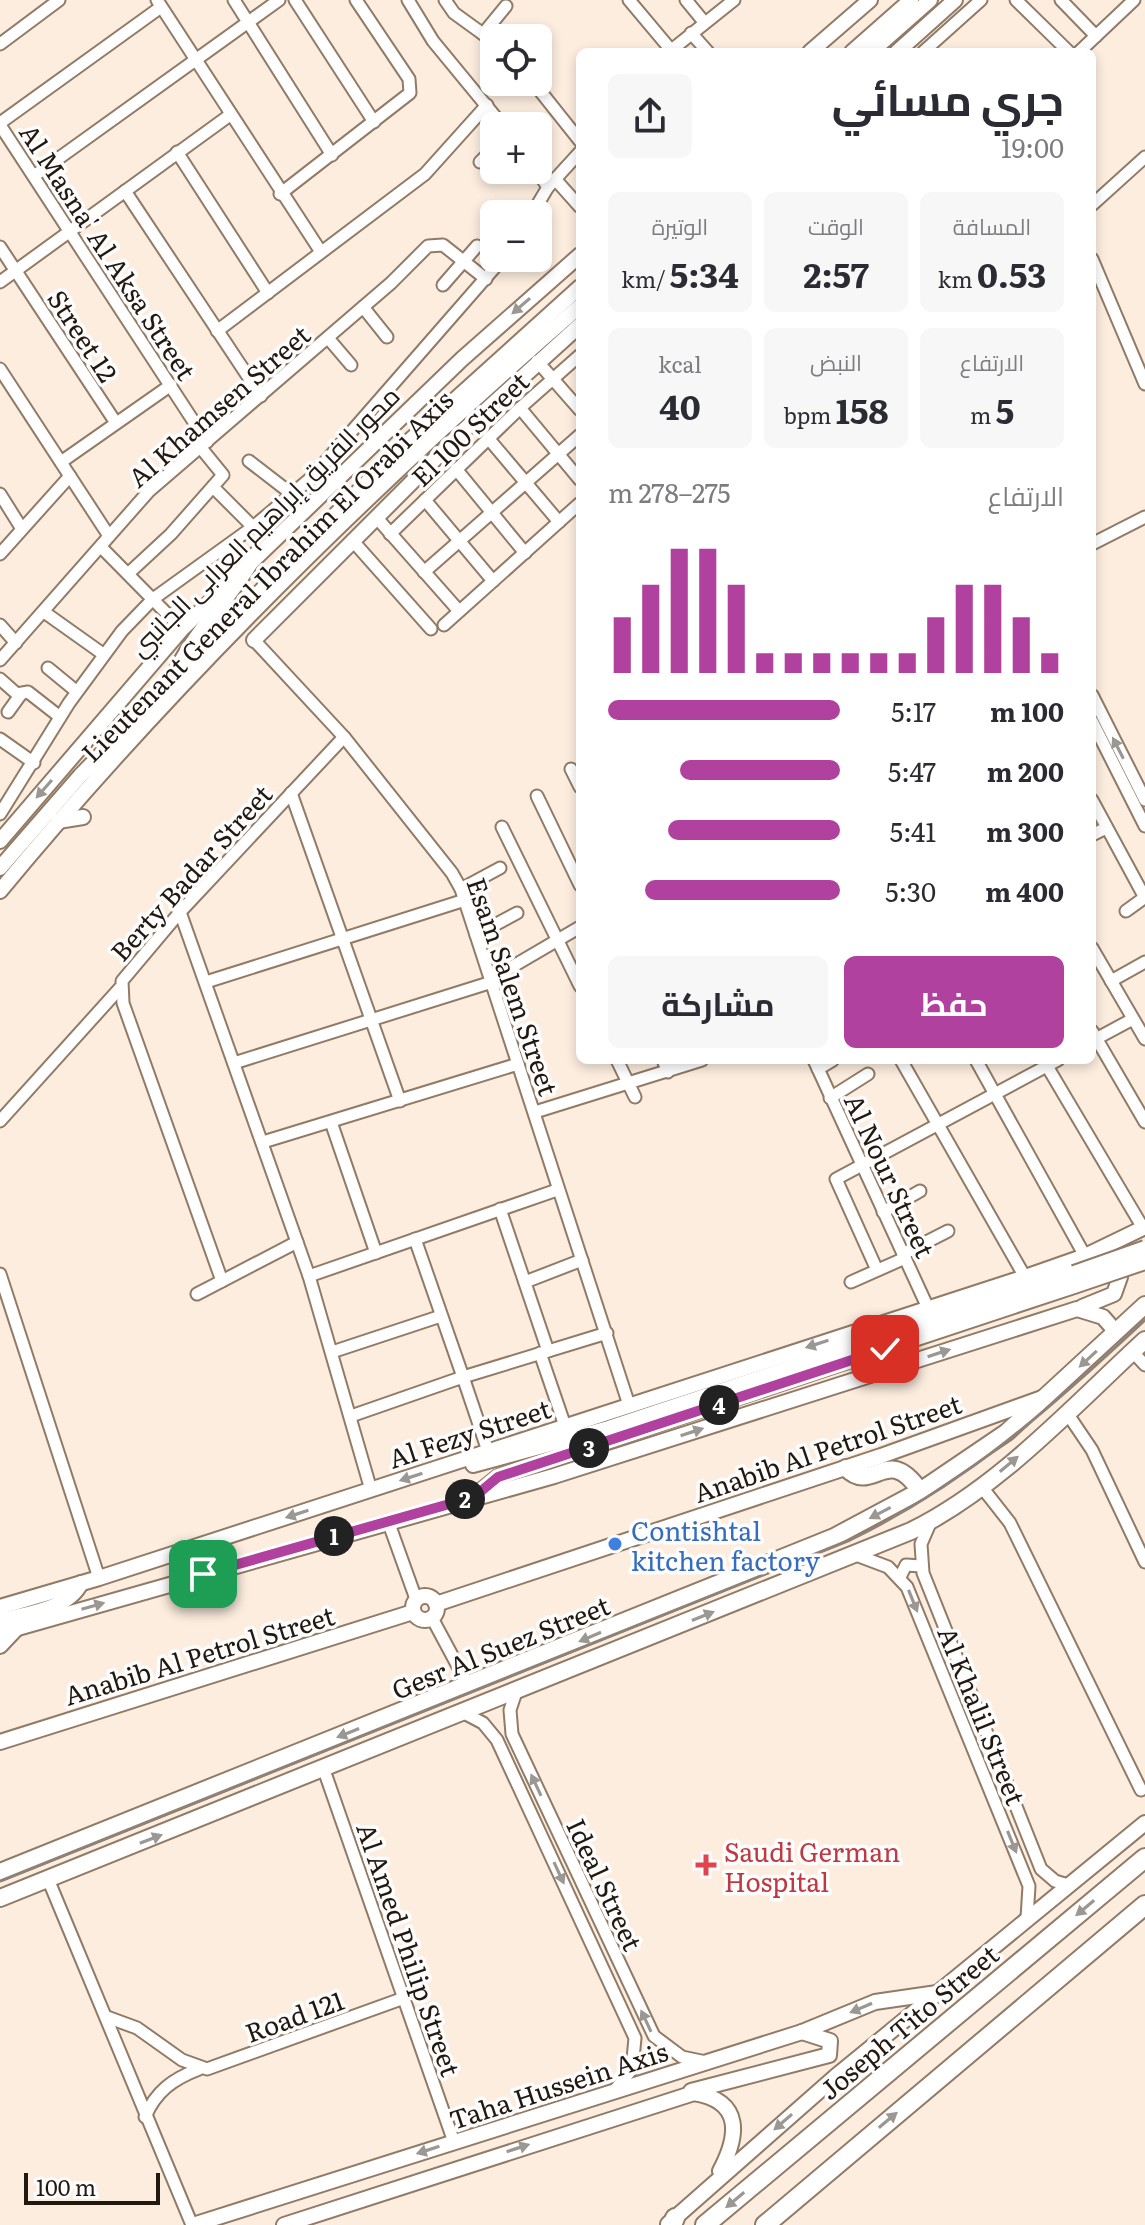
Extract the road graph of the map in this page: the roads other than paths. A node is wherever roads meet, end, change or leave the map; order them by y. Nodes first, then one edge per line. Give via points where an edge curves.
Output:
1 (59, 0) edge
2 (234, 0) edge
3 (279, 0) edge
4 (295, 0) edge
5 (356, 0) edge
6 (408, 0) edge
7 (445, 0) edge
8 (629, 0) edge
9 (686, 0) edge
10 (734, 0) edge
11 (870, 0) edge
12 (911, 0) edge
13 (930, 0) edge
14 (955, 0) edge
15 (981, 0) edge
16 (1016, 0) edge
17 (1061, 0) edge
18 (1127, 2) edge
19 (159, 4) edge
20 (506, 6) dead end
21 (248, 22) junction
22 (704, 22) junction
23 (491, 24) edge
24 (480, 32) edge
25 (691, 33) junction
26 (1096, 36) junction
27 (0, 44) edge
28 (668, 48) edge
29 (674, 48) edge
30 (704, 48) edge
31 (815, 48) edge
32 (857, 48) edge
33 (876, 48) edge
34 (901, 48) edge
35 (927, 48) edge
36 (1065, 48) edge
37 (1083, 48) edge
38 (195, 60) junction
39 (544, 96) edge
40 (487, 105) junction
41 (492, 112) edge
42 (230, 115) junction
43 (374, 122) junction
44 (0, 124) edge
45 (576, 136) edge
46 (177, 152) junction
47 (332, 155) junction
48 (576, 156) edge
49 (1145, 157) edge
50 (34, 176) junction
51 (552, 183) joint
52 (125, 191) junction
53 (280, 194) junction
54 (1096, 201) edge
55 (576, 204) edge
56 (69, 231) junction
57 (477, 246) dead end
58 (0, 247) edge
59 (321, 252) junction
60 (576, 259) edge
61 (464, 261) junction
62 (1096, 268) edge
63 (15, 271) junction
64 (492, 272) edge
65 (486, 279) junction
66 (0, 282) edge
67 (443, 285) dead end
68 (576, 291) edge
69 (268, 293) junction
70 (363, 307) junction
71 (576, 310) edge
72 (576, 328) edge
73 (217, 331) junction
74 (387, 337) dead end
75 (328, 338) junction
76 (533, 356) junction
77 (576, 359) edge
78 (351, 365) dead end
79 (0, 369) edge
80 (553, 379) junction
81 (1145, 384) edge
82 (171, 385) junction
83 (261, 396) junction
84 (576, 405) edge
85 (520, 408) junction
86 (116, 423) junction
87 (488, 438) junction
88 (576, 438) edge
89 (204, 445) junction
90 (558, 454) junction
91 (249, 461) dead end
92 (61, 462) junction
93 (456, 469) junction
94 (576, 475) edge
95 (70, 476) junction
96 (526, 483) junction
97 (213, 487) junction
98 (0, 494) edge
99 (293, 495) junction
100 (425, 500) junction
101 (576, 508) edge
102 (491, 514) junction
103 (376, 517) junction
104 (1145, 517) edge
105 (559, 522) junction
106 (253, 527) junction
107 (22, 529) junction
108 (390, 534) junction
109 (352, 540) junction
110 (105, 542) junction
111 (459, 542) junction
112 (1096, 542) edge
113 (525, 553) junction
114 (0, 554) edge
115 (256, 554) junction
116 (130, 572) junction
117 (424, 572) junction
118 (493, 581) junction
119 (153, 599) junction
120 (459, 611) junction
121 (44, 612) junction
122 (0, 625) edge
123 (444, 625) dead end
124 (182, 629) junction
125 (431, 629) dead end
126 (254, 640) joint
127 (16, 643) junction
128 (103, 654) junction
129 (0, 660) edge
130 (48, 668) dead end
131 (0, 679) edge
132 (172, 682) junction
133 (76, 691) junction
134 (21, 694) junction
135 (1096, 703) edge
136 (8, 712) dead end
137 (60, 717) junction
138 (1096, 729) edge
139 (344, 737) junction
140 (0, 739) edge
141 (34, 763) junction
142 (571, 769) dead end
143 (576, 779) edge
144 (291, 793) junction
145 (537, 796) dead end
146 (1145, 800) edge
147 (1096, 808) edge
148 (0, 814) edge
149 (83, 817) dead end
150 (58, 821) junction
151 (1145, 826) edge
152 (502, 827) dead end
153 (1106, 828) junction
154 (1096, 833) edge
155 (0, 841) edge
156 (0, 868) edge
157 (500, 868) dead end
158 (576, 877) edge
159 (0, 891) edge
160 (463, 895) junction
161 (1145, 898) edge
162 (1126, 911) dead end
163 (180, 912) junction
164 (517, 913) dead end
165 (576, 929) edge
166 (476, 935) junction
167 (342, 938) junction
168 (557, 941) junction
169 (1096, 955) edge
170 (1145, 962) edge
171 (576, 978) edge
172 (491, 981) junction
173 (1111, 981) junction
174 (206, 982) junction
175 (120, 988) junction
176 (371, 1021) junction
177 (1141, 1028) edge
178 (1096, 1036) edge
179 (1096, 1042) edge
180 (234, 1063) junction
181 (518, 1064) junction
182 (619, 1064) edge
183 (816, 1064) edge
184 (903, 1064) edge
185 (978, 1064) edge
186 (1046, 1064) edge
187 (1050, 1064) edge
188 (665, 1066) edge
189 (868, 1074) dead end
190 (629, 1084) junction
191 (996, 1093) junction
192 (635, 1097) dead end
193 (830, 1098) junction
194 (400, 1101) junction
195 (535, 1112) junction
196 (0, 1121) edge
197 (331, 1122) junction
198 (1145, 1122) edge
199 (939, 1124) junction
200 (263, 1142) junction
201 (861, 1166) junction
202 (557, 1190) junction
203 (920, 1191) dead end
204 (500, 1209) junction
205 (883, 1212) junction
206 (1144, 1228) edge
207 (948, 1231) dead end
208 (415, 1239) junction
209 (297, 1242) junction
210 (1145, 1248) edge
211 (376, 1253) junction
212 (904, 1256) junction
213 (1085, 1256) junction
214 (582, 1260) junction
215 (1145, 1262) edge
216 (877, 1270) junction
217 (0, 1274) edge
218 (309, 1276) junction
219 (1025, 1277) junction
220 (1074, 1279) junction
221 (222, 1281) junction
222 (525, 1282) junction
223 (851, 1282) dead end
224 (197, 1294) dead end
225 (1145, 1305) edge
226 (928, 1308) junction
227 (1077, 1309) junction
228 (441, 1316) junction
229 (1116, 1332) junction
230 (607, 1333) junction
231 (1139, 1346) edge
232 (332, 1352) junction
233 (544, 1352) junction
234 (1145, 1365) edge
235 (463, 1377) junction
236 (1050, 1395) junction
237 (629, 1405) junction
238 (1067, 1413) junction
239 (351, 1416) junction
240 (565, 1426) junction
241 (488, 1451) junction
242 (453, 1464) junction
243 (846, 1468) junction
244 (981, 1486) junction
245 (371, 1490) junction
246 (920, 1491) junction
247 (474, 1497) junction
248 (388, 1521) junction
249 (931, 1521) junction
250 (856, 1555) junction
251 (1145, 1562) edge
252 (921, 1566) junction
253 (900, 1577) junction
254 (99, 1578) junction
255 (81, 1583) junction
256 (415, 1605) junction
257 (0, 1607) edge
258 (434, 1611) junction
259 (0, 1621) edge
260 (18, 1628) junction
261 (0, 1633) edge
262 (0, 1646) edge
263 (468, 1685) junction
264 (516, 1692) junction
265 (464, 1713) junction
266 (509, 1720) junction
267 (488, 1728) junction
268 (0, 1742) edge
269 (324, 1770) junction
270 (1141, 1790) dead end
271 (1145, 1823) edge
272 (96, 1834) junction
273 (64, 1846) junction
274 (105, 1857) junction
275 (1145, 1858) edge
276 (75, 1868) junction
277 (1041, 1869) junction
278 (0, 1872) edge
279 (1025, 1873) junction
280 (48, 1879) junction
281 (1068, 1885) junction
282 (0, 1898) edge
283 (1145, 1905) edge
284 (1027, 1918) junction
285 (937, 1993) junction
286 (404, 1998) junction
287 (107, 2017) junction
288 (802, 2032) junction
289 (707, 2062) junction
290 (199, 2069) junction
291 (612, 2092) junction
292 (683, 2094) junction
293 (145, 2117) junction
294 (454, 2142) junction
295 (715, 2181) junction
296 (671, 2223) edge
297 (192, 2225) edge
298 (284, 2225) edge
299 (705, 2225) edge
300 (765, 2225) edge

1 - 27 street
2 - 21 street
3 - 21 street
4 - 43 street
5 - 43 street via 412,86 406,98
6 - 40 street via 433,41
7 - 24 street
8 - 28 street
9 - 22 street
10 - 22 street
11 - 31 main road
12 - 32 main road
13 - 33 main road
14 - 34 main road
15 - 35 street
16 - 36 street
17 - 26 street
18 - 26 street
19 - 38 street
19 - 44 street
20 - 23 street
21 - 38 street
21 - 47 street
22 - 25 street
25 - 29 street
25 - 30 street
26 - 37 street
38 - 42 street
38 - 50 street
39 - 45 street
40 - 41 street
40 - 59 street via 425,174
42 - 46 street
42 - 53 street
43 - 47 street
44 - 50 street, Al Masna' Al Aksa Street
46 - 52 street
46 - 69 street
47 - 53 street
48 - 51 street
49 - 54 street
50 - 56 street, Al Masna' Al Aksa Street
51 - 55 street
52 - 56 street
52 - 73 street
53 - 59 street
56 - 63 street
56 - 82 street, Al Masna' Al Aksa Street
57 - 61 street
58 - 63 street, Street 12
59 - 69 street
60 -> 115 main road, محور الفريق إبراهيم العرابى الجانبي
61 - 65 street, Al Khamsen Street
61 - 67 street
61 - 70 street, Al Khamsen Street via 433,243
62 - 81 street
63 - 66 street
63 - 86 street, Street 12
64 - 65 street
65 - 99 street
68 - 132 main road, Lieutenant General Ibrahim El Orabi Axis via 395,454
69 - 73 street
70 - 74 street
70 - 75 street, Al Khamsen Street
71 - 76 main road, Lieutenant General Ibrahim El Orabi Axis
72 - 76 main road
73 - 83 street
75 - 78 street
75 - 83 street, Al Khamsen Street
76 - 80 street
76 - 103 main road
76 - 150 main road, Lieutenant General Ibrahim El Orabi Axis via 342,526
77 - 80 street, El 100 Street
79 - 92 street
80 - 84 street
80 - 85 street, El 100 Street
82 - 86 street
82 - 89 street, Al Masna' Al Aksa Street
83 - 89 street, Al Khamsen Street
85 - 87 street, El 100 Street
85 - 90 street
86 - 92 street
87 - 93 street, El 100 Street
87 - 96 street
88 - 90 street
89 - 97 street, Al Masna' Al Aksa Street via 222,470
89 - 110 street, Al Khamsen Street via 149,491
90 - 94 street
90 - 96 street
91 - 99 street
92 - 95 street
93 - 100 street, El 100 Street
93 - 102 street
95 - 107 street
95 - 110 street
96 - 102 street
96 - 105 street
97 - 106 street
97 - 116 street
98 - 107 street
99 - 106 street
100 - 108 street, El 100 Street
100 - 111 street
101 - 105 street
102 - 111 street
102 - 113 street
103 - 108 street
103 - 109 main road
104 - 112 street
105 - 113 street
106 - 119 street
107 - 114 street
108 - 117 street
109 - 125 street
109 - 126 main road
110 - 116 street
110 - 121 street, Al Khamsen Street
111 - 117 street
111 - 118 street
113 - 118 street
115 - 124 main road, محور الفريق إبراهيم العرابى الجانبي
115 - 132 main road via 189,647
116 - 119 street
117 - 120 street
118 - 120 street
119 - 124 street
119 - 128 street
120 - 123 street
121 - 127 street, Al Khamsen Street
121 - 128 street
122 - 127 street
124 -> 155 main road, محور الفريق إبراهيم العرابى الجانبي
126 - 139 street, Esam Salem Street
127 - 129 street, Al Khamsen Street
128 - 133 street
130 - 133 street
131 - 134 street
132 - 156 main road, Lieutenant General Ibrahim El Orabi Axis
133 - 137 street
134 - 136 street
134 - 137 street via 28,692
146 -> 135 street
137 - 141 street
138 - 151 street
139 - 144 street, Berty Badar Street
139 - 160 street, Esam Salem Street via 452,873
140 - 141 street
141 - 148 street
142 - 143 street
144 - 163 street, Berty Badar Street
144 - 167 street
145 - 158 street
147 - 153 street
149 - 150 main road
150 - 159 main road, Lieutenant General Ibrahim El Orabi Axis
152 - 168 street
153 - 154 street
153 - 161 street
157 - 160 street
160 - 166 street, Esam Salem Street
160 - 167 street
161 - 162 street
163 - 174 street, Al Fezy Street
163 - 175 street, Berty Badar Street via 129,968
164 - 166 street
165 - 168 street
166 - 172 street, Esam Salem Street
167 - 174 street
167 - 176 street
168 - 171 street
168 - 172 street
169 - 173 street
170 - 173 street
172 - 176 street
172 - 181 street, Esam Salem Street
173 - 177 street
174 - 180 street, Al Fezy Street
175 - 196 street
175 - 221 street, Berty Badar Street
176 - 180 street
176 - 194 street
177 - 178 street
179 - 198 street
180 - 200 street, Al Fezy Street
181 - 194 street
181 - 195 street, Esam Salem Street
182 - 190 street
183 - 193 street, Al Nour Street
184 - 199 street
185 - 191 street
186 - 191 street
187 - 206 street
188 - 190 street
189 - 193 street
190 - 192 street
190 - 195 street
191 - 199 street
191 - 213 street
193 - 201 street, Al Nour Street
194 - 197 street
195 - 202 street, Esam Salem Street
197 - 200 street
197 - 211 street
199 - 201 street
199 - 219 street
200 - 209 street, Al Fezy Street
201 - 205 street, Al Nour Street
201 - 216 street via 835,1181
202 - 204 street
202 - 214 street, Esam Salem Street
203 - 205 street
204 - 208 street
204 - 222 street
205 - 212 street, Al Nour Street
206 - 213 main road, Al Fezy Street
207 - 212 street
208 - 211 street
208 - 228 street
209 - 218 street, Al Fezy Street
209 - 221 street
210 - 220 main road, bridge
211 - 218 street
212 - 216 street
212 - 226 street, Al Nour Street
213 - 219 main road, Al Fezy Street
213 - 227 main road via 1108,1257 1117,1265 1120,1283 1110,1298
214 - 222 street
214 - 230 street, Esam Salem Street
215 - 220 main road, bridge
216 - 223 street
217 - 254 street
218 - 232 street, Al Fezy Street
219 - 226 main road, Al Fezy Street
220 - 242 main road via 609,1428 480,1464
220 - 247 main road via 498,1477
221 - 224 street
222 - 233 street
225 - 229 main road, Gesr Al Suez Street
226 -> 237 main road, Al Fezy Street
227 - 229 main road via 1097,1313
247 -> 227 main road
228 - 232 street
228 - 235 street
229 -> 236 main road, Gesr Al Suez Street
230 - 233 street
230 - 237 street, Esam Salem Street
231 - 234 street
231 - 238 main road, Gesr Al Suez Street
232 - 239 street, Al Fezy Street
233 - 235 street
233 - 240 street
235 - 239 street
235 - 241 street
236 - 243 main road, Anabib Al Petrol Street
236 - 246 main road, Gesr Al Suez Street via 1007,1432
237 - 240 main road, Al Fezy Street
244 -> 238 main road, Gesr Al Suez Street
238 - 251 street via 1092,1450
239 - 245 street, Al Fezy Street
240 - 241 main road, Al Fezy Street
241 - 242 main road, Al Fezy Street
242 -> 245 main road, Al Fezy Street
243 - 246 main road via 863,1476 899,1469
243 - 258 main road, Anabib Al Petrol Street
244 - 249 main road, Gesr Al Suez Street
244 - 270 street via 1010,1523
245 -> 254 main road
246 -> 263 main road, Gesr Al Suez Street via 834,1537
247 - 248 main road
248 - 256 street
260 -> 248 main road
249 - 250 main road, Gesr Al Suez Street
249 - 252 street via 921,1544
250 - 253 street
264 -> 250 main road, Gesr Al Suez Street
252 - 253 street via 906,1565
252 - 277 street, Al Khalil Street
253 -> 279 street, Al Khalil Street
254 - 255 main road
255 - 257 main road
255 - 259 main road via 62,1603
256 - 258 main road via 421,1619
256 - 258 main road via 429,1596
256 - 268 main road, Anabib Al Petrol Street
258 - 263 street
260 - 261 main road
260 - 262 main road
263 -> 272 main road, Gesr Al Suez Street
264 - 265 main road, Gesr Al Suez Street
264 - 266 street
265 - 267 street, Ideal Street
265 - 269 main road, Gesr Al Suez Street
266 - 267 street
289 -> 266 street, Ideal Street via 682,2057 654,2036
267 -> 291 street, Ideal Street via 635,2038 632,2069
274 -> 269 main road, Gesr Al Suez Street
269 - 286 street, Al Amed Philip Street
271 - 281 main road
272 - 273 main road, Gesr Al Suez Street
272 - 274 main road via 93,1848
273 - 276 main road via 75,1854
273 - 278 main road, Gesr Al Suez Street
274 - 276 main road, Gesr Al Suez Street
275 -> 299 highway, Joseph Tito Street
276 - 280 main road, Gesr Al Suez Street
277 - 279 street via 1034,1875
277 - 281 street
279 - 284 street, Al Khalil Street via 1031,1899
280 - 282 main road, Gesr Al Suez Street
280 - 287 street
281 - 284 main road
300 -> 283 highway
284 - 285 main road
285 -> 288 main road, Taha Hussein Axis via 875,2002
285 -> 295 main road
286 - 290 street, Road 121
286 - 294 street, Al Amed Philip Street
287 - 290 street via 148,2035
287 - 293 street
288 - 289 main road, Taha Hussein Axis
288 - 292 main road via 830,2041 829,2055
289 - 291 main road, Taha Hussein Axis
290 - 293 street, Road 121 via 169,2083 151,2101
291 - 294 main road, Taha Hussein Axis
292 - 295 main road, Taha Hussein Axis via 715,2099 730,2114 733,2146
298 -> 292 main road, Taha Hussein Axis
293 - 297 street
294 -> 297 main road, Taha Hussein Axis
295 - 296 main road

